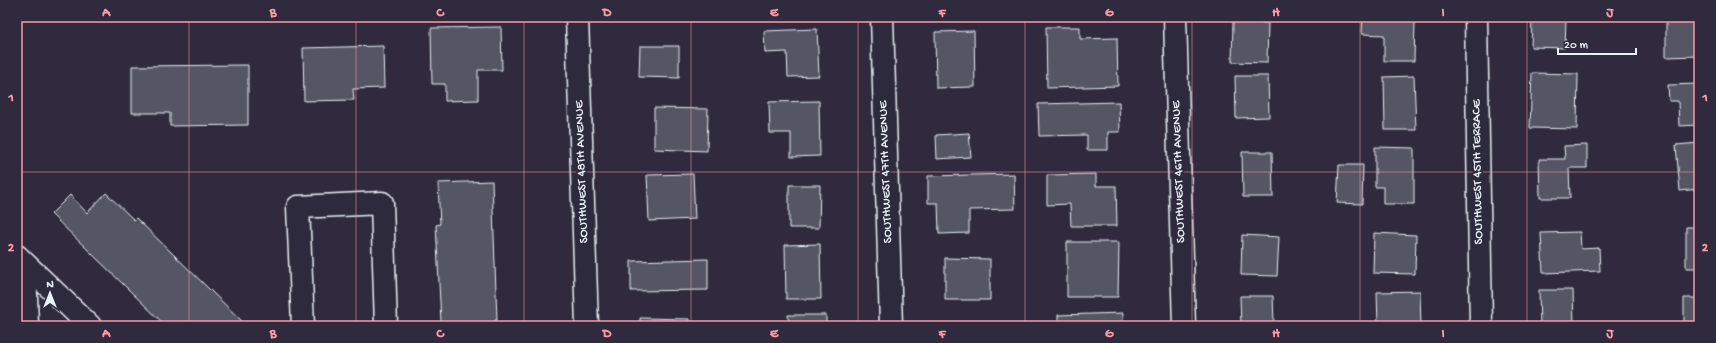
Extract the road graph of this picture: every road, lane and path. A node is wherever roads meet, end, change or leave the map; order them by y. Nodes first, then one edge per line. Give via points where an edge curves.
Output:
1 (576, 17) edge
2 (882, 17) edge
3 (1175, 17) edge
4 (1476, 17) edge
5 (21, 260) edge
6 (27, 326) edge
7 (90, 326) edge
8 (302, 326) edge
9 (386, 326) edge
10 (587, 326) edge
11 (891, 326) edge
12 (1184, 326) edge
13 (1481, 326) edge

1 - 10 street, SOUTHWEST 48TH AVENUE
2 - 11 street, SOUTHWEST 47TH AVENUE
3 - 12 street, SOUTHWEST 46TH AVENUE
4 - 13 street, SOUTHWEST 45TH TERRACE
5 - 6 street
5 - 7 street
8 - 9 street via 298,206 382,203

